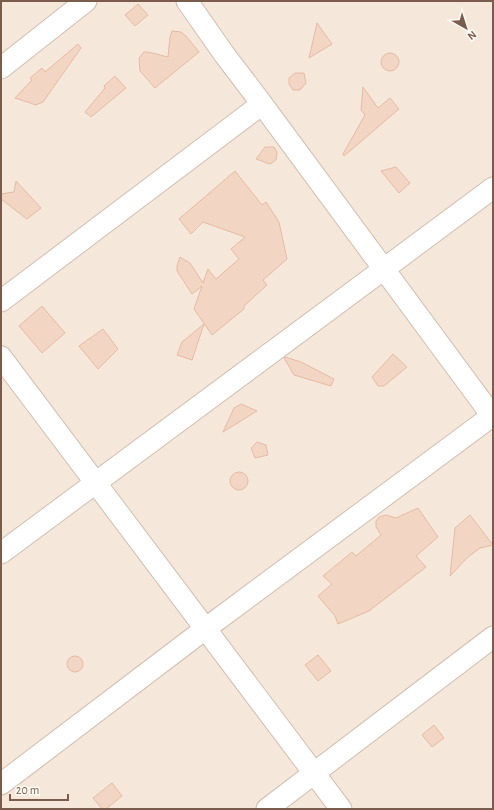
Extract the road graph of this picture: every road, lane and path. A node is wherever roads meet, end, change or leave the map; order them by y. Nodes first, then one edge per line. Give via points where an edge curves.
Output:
1 (86, 1) edge
2 (188, 1) edge
3 (1, 68) edge
4 (262, 104) junction
5 (493, 188) edge
6 (384, 269) junction
7 (1, 300) edge
8 (1, 357) edge
9 (492, 416) edge
10 (96, 483) junction
11 (1, 553) edge
12 (205, 629) junction
13 (493, 637) edge
14 (314, 774) junction
15 (1, 784) edge
16 (267, 809) edge
17 (341, 809) edge

1 - 3 street
2 - 4 street
4 - 6 street
4 - 7 street
5 - 6 street
6 - 9 street
6 - 10 street
8 - 10 street
9 - 12 street
10 - 11 street
10 - 12 street
12 - 14 street
12 - 15 street
13 - 14 street
14 - 16 street
14 - 17 street

